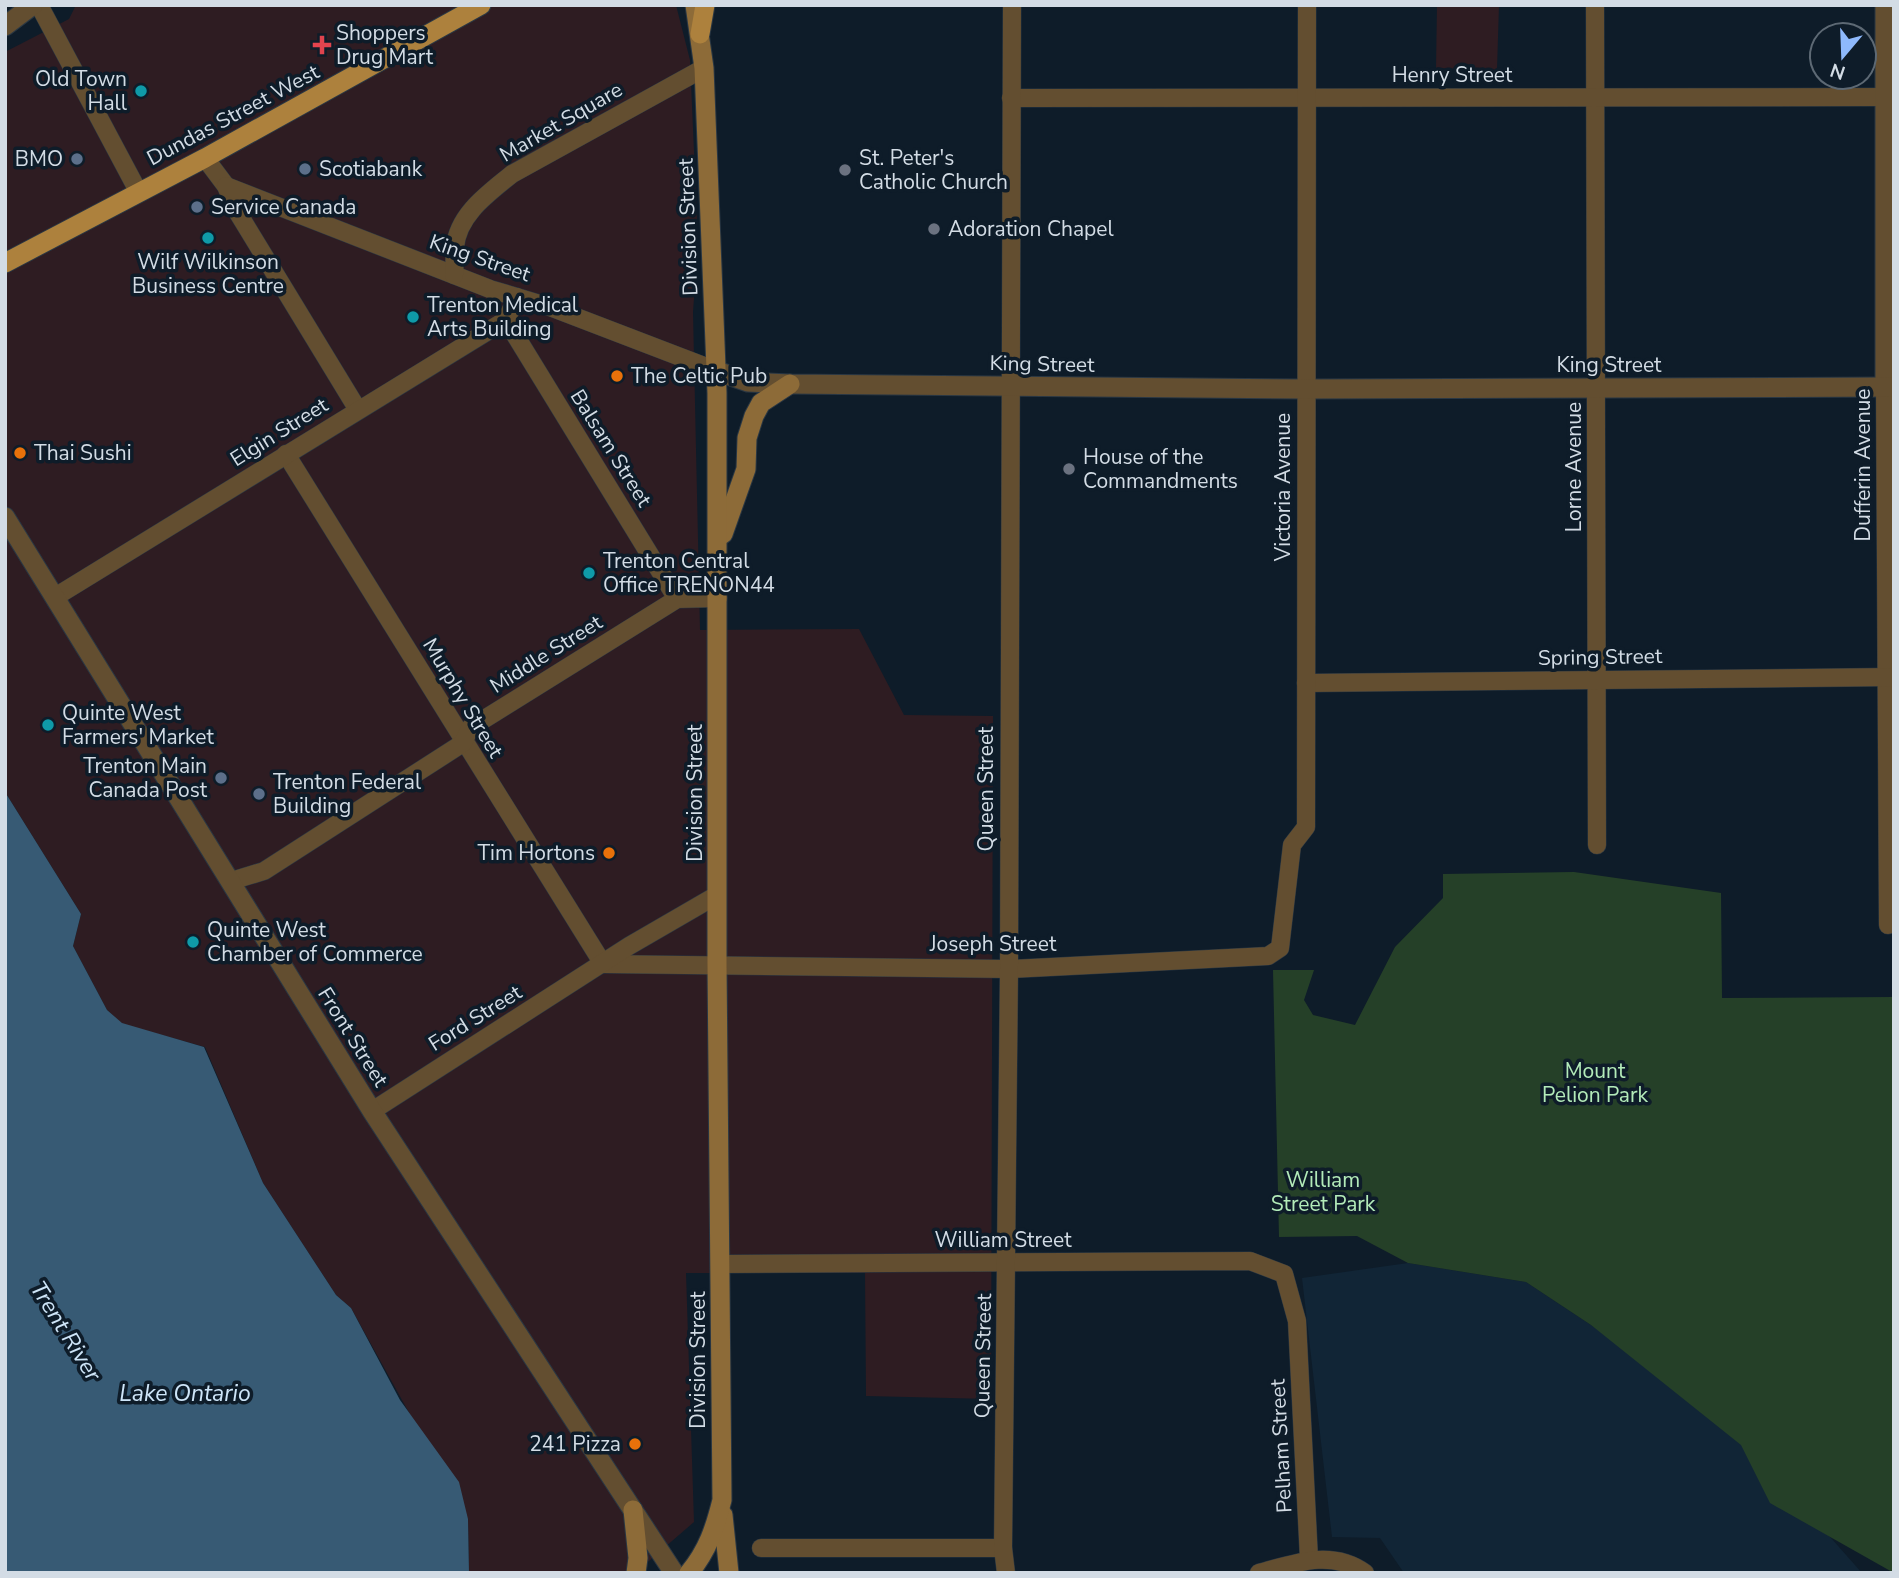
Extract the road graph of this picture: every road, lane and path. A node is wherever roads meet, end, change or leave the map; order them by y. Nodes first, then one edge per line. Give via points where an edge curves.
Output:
1 (33, 5) edge
2 (39, 5) edge
3 (481, 5) edge
4 (695, 5) edge
5 (705, 5) edge
6 (1012, 5) edge
7 (1307, 5) edge
8 (1595, 5) edge
9 (1885, 5) edge
10 (5, 26) edge
11 (700, 34) junction
12 (704, 68) junction
13 (1889, 97) edge
14 (1011, 98) junction
15 (1595, 98) junction
16 (1306, 99) junction
17 (205, 158) junction
18 (226, 186) junction
19 (138, 191) junction
20 (5, 263) edge
21 (454, 275) junction
22 (517, 297) junction
23 (506, 320) junction
24 (717, 371) junction
25 (790, 384) junction
26 (1008, 386) junction
27 (1597, 387) junction
28 (1889, 387) edge
29 (1305, 389) junction
30 (358, 410) junction
31 (286, 454) junction
32 (5, 517) edge
33 (718, 548) junction
34 (55, 597) junction
35 (718, 598) junction
36 (677, 599) junction
37 (1890, 677) edge
38 (1595, 680) junction
39 (1306, 682) junction
40 (463, 743) junction
41 (1597, 845) dead end
42 (231, 881) junction
43 (717, 895) junction
44 (1888, 925) dead end
45 (1268, 956) joint
46 (603, 964) junction
47 (717, 964) junction
48 (1009, 969) junction
49 (372, 1111) junction
50 (721, 1264) junction
51 (1006, 1264) junction
52 (1284, 1274) joint
53 (722, 1500) junction
54 (633, 1510) junction
55 (761, 1548) dead end
56 (1003, 1548) junction
57 (1309, 1559) junction
58 (636, 1573) edge
59 (674, 1573) edge
60 (690, 1573) edge
61 (729, 1573) edge
62 (1006, 1573) edge
63 (1259, 1573) edge
64 (1365, 1573) edge

1 - 10 street
2 - 19 street
3 - 17 main road, Dundas Street West
4 - 11 main road, Division Street
5 - 11 main road
6 - 14 street, Queen Street
7 - 16 street, Victoria Avenue
8 - 15 street, Lorne Avenue
9 - 13 street, Dufferin Avenue
11 - 12 main road, Division Street
12 - 21 street, Market Square via 512,174 488,193 466,216 454,247
12 - 24 main road, Division Street
13 - 15 street, Henry Street
13 - 28 street, Dufferin Avenue
14 - 16 street, Henry Street
14 - 26 street, Queen Street
15 - 16 street, Henry Street
15 - 27 street, Lorne Avenue
16 - 29 street, Victoria Avenue
17 - 18 street
17 - 19 main road, Dundas Street West
18 - 21 street, King Street
18 - 30 street
19 - 20 main road, Dundas Street West
21 - 22 street, King Street
22 - 23 street
22 - 24 street, King Street
23 - 30 street, Elgin Street
23 - 36 street, Balsam Street
24 - 25 street, King Street via 748,382
24 - 33 main road, Division Street
25 - 26 street, King Street
25 - 33 main road via 761,403 754,416 747,438 746,469
26 - 29 street, King Street
26 - 48 street, Queen Street
27 - 28 street, King Street
27 - 29 street, King Street
27 - 38 street, Lorne Avenue
28 - 37 street, Dufferin Avenue
29 - 39 street, Victoria Avenue
30 - 31 street, Elgin Street
31 - 34 street, Elgin Street
31 - 40 street, Murphy Street
32 - 34 street, Front Street
33 - 35 main road, Division Street
34 - 42 street, Front Street
35 - 36 street
35 - 43 main road, Division Street
36 - 40 street, Middle Street via 470,728
37 - 38 street, Spring Street
37 - 44 street, Dufferin Avenue
38 - 39 street, Spring Street
38 - 41 street, Lorne Avenue
39 - 45 street, Victoria Avenue via 1307,827 1292,845 1283,939 1280,948
40 - 42 street, Middle Street via 264,871
40 - 46 street, Murphy Street
42 - 49 street, Front Street
43 - 46 street, Ford Street
43 - 47 main road, Division Street
45 - 48 street, Joseph Street
46 - 47 street
46 - 49 street, Ford Street
47 - 48 street, Joseph Street
47 - 50 main road, Division Street
48 - 51 street, Queen Street
49 - 54 street, Front Street
50 - 51 street, William Street
50 - 53 main road, Division Street
51 - 52 street, William Street via 1250,1261
51 - 56 street, Queen Street
52 - 57 street, Pelham Street via 1297,1321
53 - 60 main road, Division Street via 715,1530
53 - 61 main road
54 - 58 main road
54 - 59 street, Front Street
55 - 56 street
56 - 62 street, Queen Street
57 - 63 street
57 - 64 street via 1329,1559

